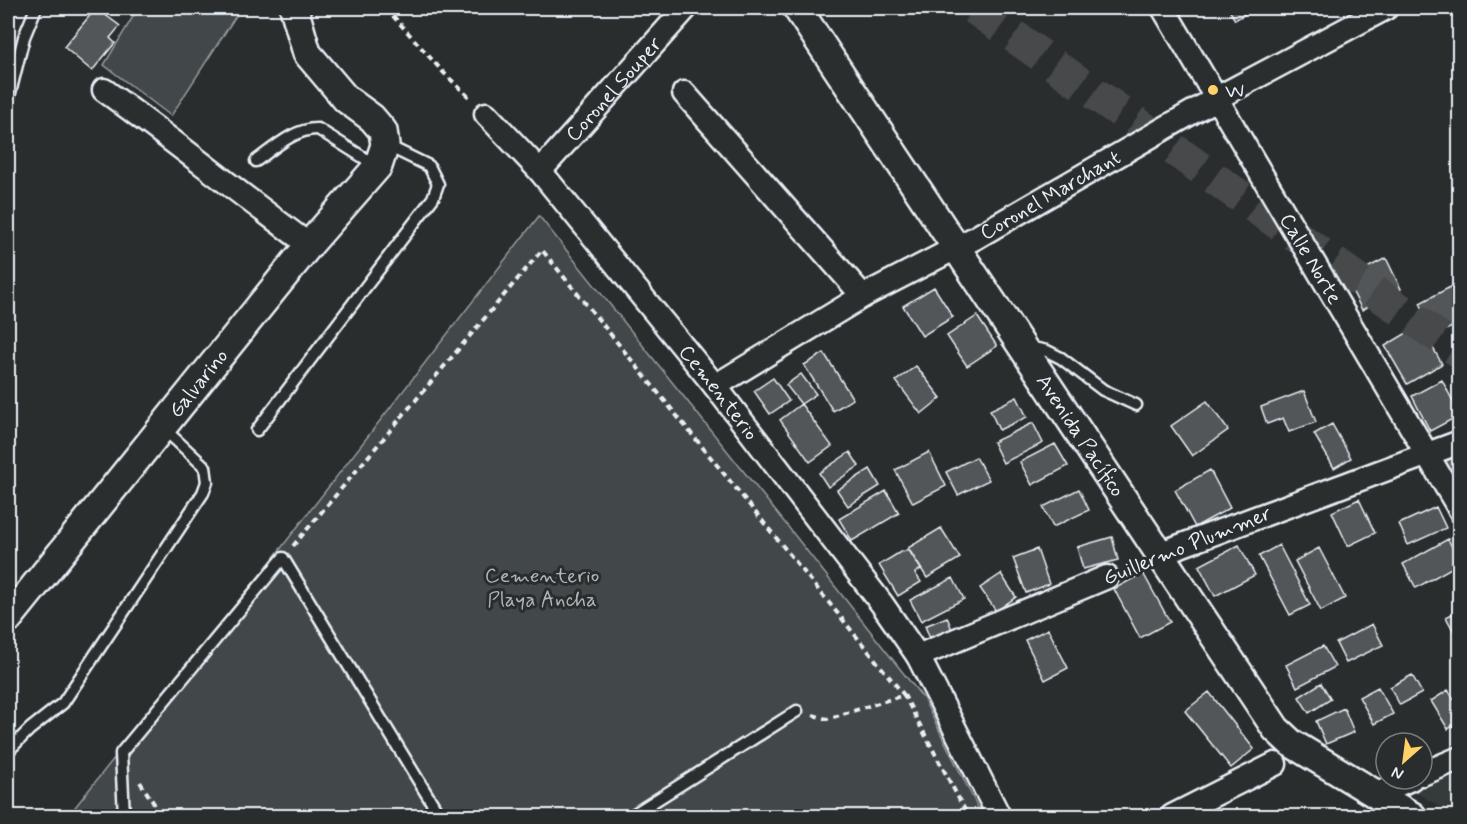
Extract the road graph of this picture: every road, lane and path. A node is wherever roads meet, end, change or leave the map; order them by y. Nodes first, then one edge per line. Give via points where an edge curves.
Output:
1 (36, 8) edge
2 (294, 8) edge
3 (386, 8) edge
4 (686, 8) edge
5 (797, 8) edge
6 (1163, 8) edge
7 (1386, 8) edge
8 (104, 90) dead end
9 (684, 93) dead end
10 (1217, 98) junction
11 (8, 101) edge
12 (486, 114) joint
13 (382, 155) junction
14 (256, 161) dead end
15 (540, 171) junction
16 (309, 245) junction
17 (956, 247) junction
18 (863, 297) junction
19 (1022, 345) junction
20 (715, 386) junction
21 (1136, 405) dead end
22 (163, 428) junction
23 (256, 430) dead end
24 (1460, 442) edge
25 (1427, 453) junction
26 (1460, 510) edge
27 (1161, 553) junction
28 (283, 558) junction
29 (1107, 577) dead end
30 (8, 619) edge
31 (918, 656) junction
32 (904, 695) junction
33 (797, 711) joint
34 (8, 751) edge
35 (121, 753) junction
36 (1460, 759) edge
37 (1275, 764) dead end
38 (1434, 769) edge
39 (1383, 791) edge
40 (1374, 795) junction
41 (124, 816) edge
42 (162, 816) edge
43 (440, 816) edge
44 (631, 816) edge
45 (968, 816) edge
46 (999, 816) edge
47 (1172, 816) edge
48 (1412, 816) edge

1 - 11 lane via 24,37
2 - 13 street via 307,53 346,99 383,131
3 - 12 path
4 - 15 street, Coronel Souper
5 - 17 street, Avenida Pacífico
6 - 10 street, Calle Norte
7 - 10 street, Coronel Marchant
8 - 16 street
9 - 18 street
10 - 17 street, Coronel Marchant
10 - 25 street, Calle Norte
12 - 15 street, Cementerio
13 - 14 lane via 318,129 308,129
13 - 16 street, Galvarino
13 - 23 lane via 429,166 438,183 433,198
15 - 20 street, Cementerio
16 - 22 street, Galvarino
17 - 18 street, Coronel Marchant
17 - 19 street, Avenida Pacífico
18 - 20 street, Coronel Marchant
19 - 21 lane via 1061,358 1103,390
19 - 27 street, Avenida Pacífico
20 - 31 street, Cementerio
22 - 30 street, Galvarino
22 - 34 lane via 205,467 207,482 203,494 63,703
24 - 25 street, Guillermo Plummer
25 - 26 street, Calle Norte
25 - 27 street, Guillermo Plummer
27 - 40 street, Avenida Pacífico via 1276,729 1291,743
28 - 32 path via 542,250
28 - 35 lane
28 - 43 lane
29 - 31 street, Guillermo Plummer
31 - 46 street, Cementerio
32 - 33 path via 827,719
32 - 45 path
33 - 44 lane
35 - 41 lane
35 - 42 path
36 - 38 street
37 - 47 street
39 - 40 street
40 - 48 street, Avenida Pacífico

